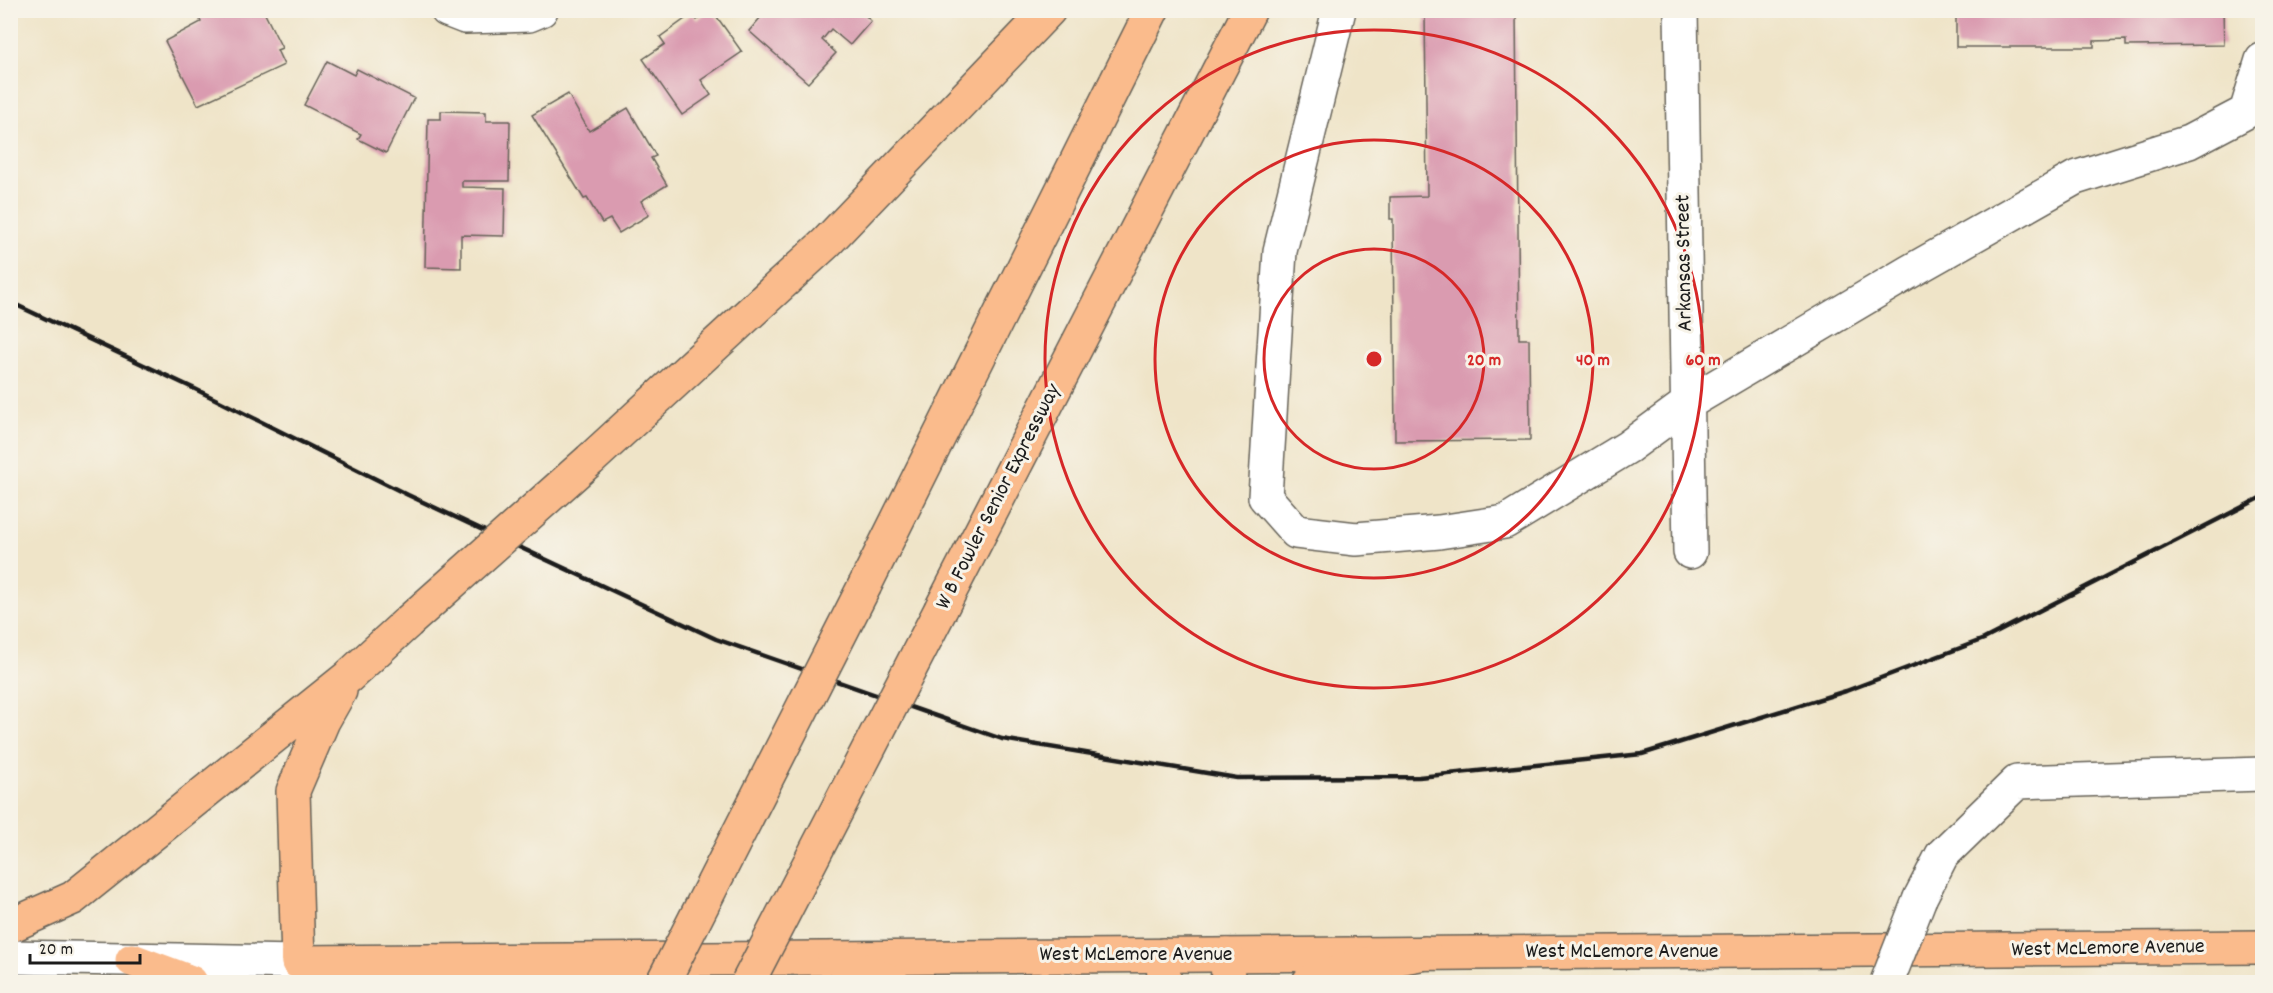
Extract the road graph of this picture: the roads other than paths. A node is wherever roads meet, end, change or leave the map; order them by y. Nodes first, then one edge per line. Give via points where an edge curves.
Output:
1 (542, 10) edge
2 (1049, 10) edge
3 (1152, 10) edge
4 (1250, 10) edge
5 (1339, 10) edge
6 (1681, 10) edge
7 (456, 14) edge
8 (2262, 60) edge
9 (1688, 403) junction
10 (1690, 552) dead end
11 (348, 677) junction
12 (2262, 774) edge
13 (10, 926) edge
14 (2262, 947) edge
15 (1425, 953) junction
16 (10, 957) edge
17 (834, 957) junction
18 (132, 960) junction
19 (298, 962) junction
20 (1163, 969) edge
21 (1228, 969) edge
22 (433, 972) edge
23 (191, 982) edge
24 (663, 982) edge
25 (748, 982) edge
26 (892, 982) edge
27 (1309, 982) edge
28 (1887, 982) edge

1 - 7 street via 529,15
2 - 11 main road, bridge via 826,243
3 - 24 main road, bridge
4 - 25 main road, W B Fowler Senior Expressway, bridge
5 - 9 street via 1280,251 1265,497 1296,532 1356,540 1505,522 1628,447
6 - 9 street, Arkansas Street
8 - 9 street via 2246,112 2189,142 2075,178
9 - 10 street, Arkansas Street
11 - 13 main road via 73,898
11 - 19 main road via 323,721 292,791
12 - 28 street, bridge via 2017,782 1942,855 1920,898
14 - 15 main road, West McLemore Avenue
15 - 21 main road, West McLemore Avenue
15 - 27 main road via 1361,965
16 - 18 street, West McLemore Avenue
17 - 20 main road, West McLemore Avenue
17 - 22 main road, West McLemore Avenue
17 - 26 main road
18 - 19 street, West McLemore Avenue
18 - 23 main road
19 - 22 main road, West McLemore Avenue
20 - 21 main road, West McLemore Avenue

